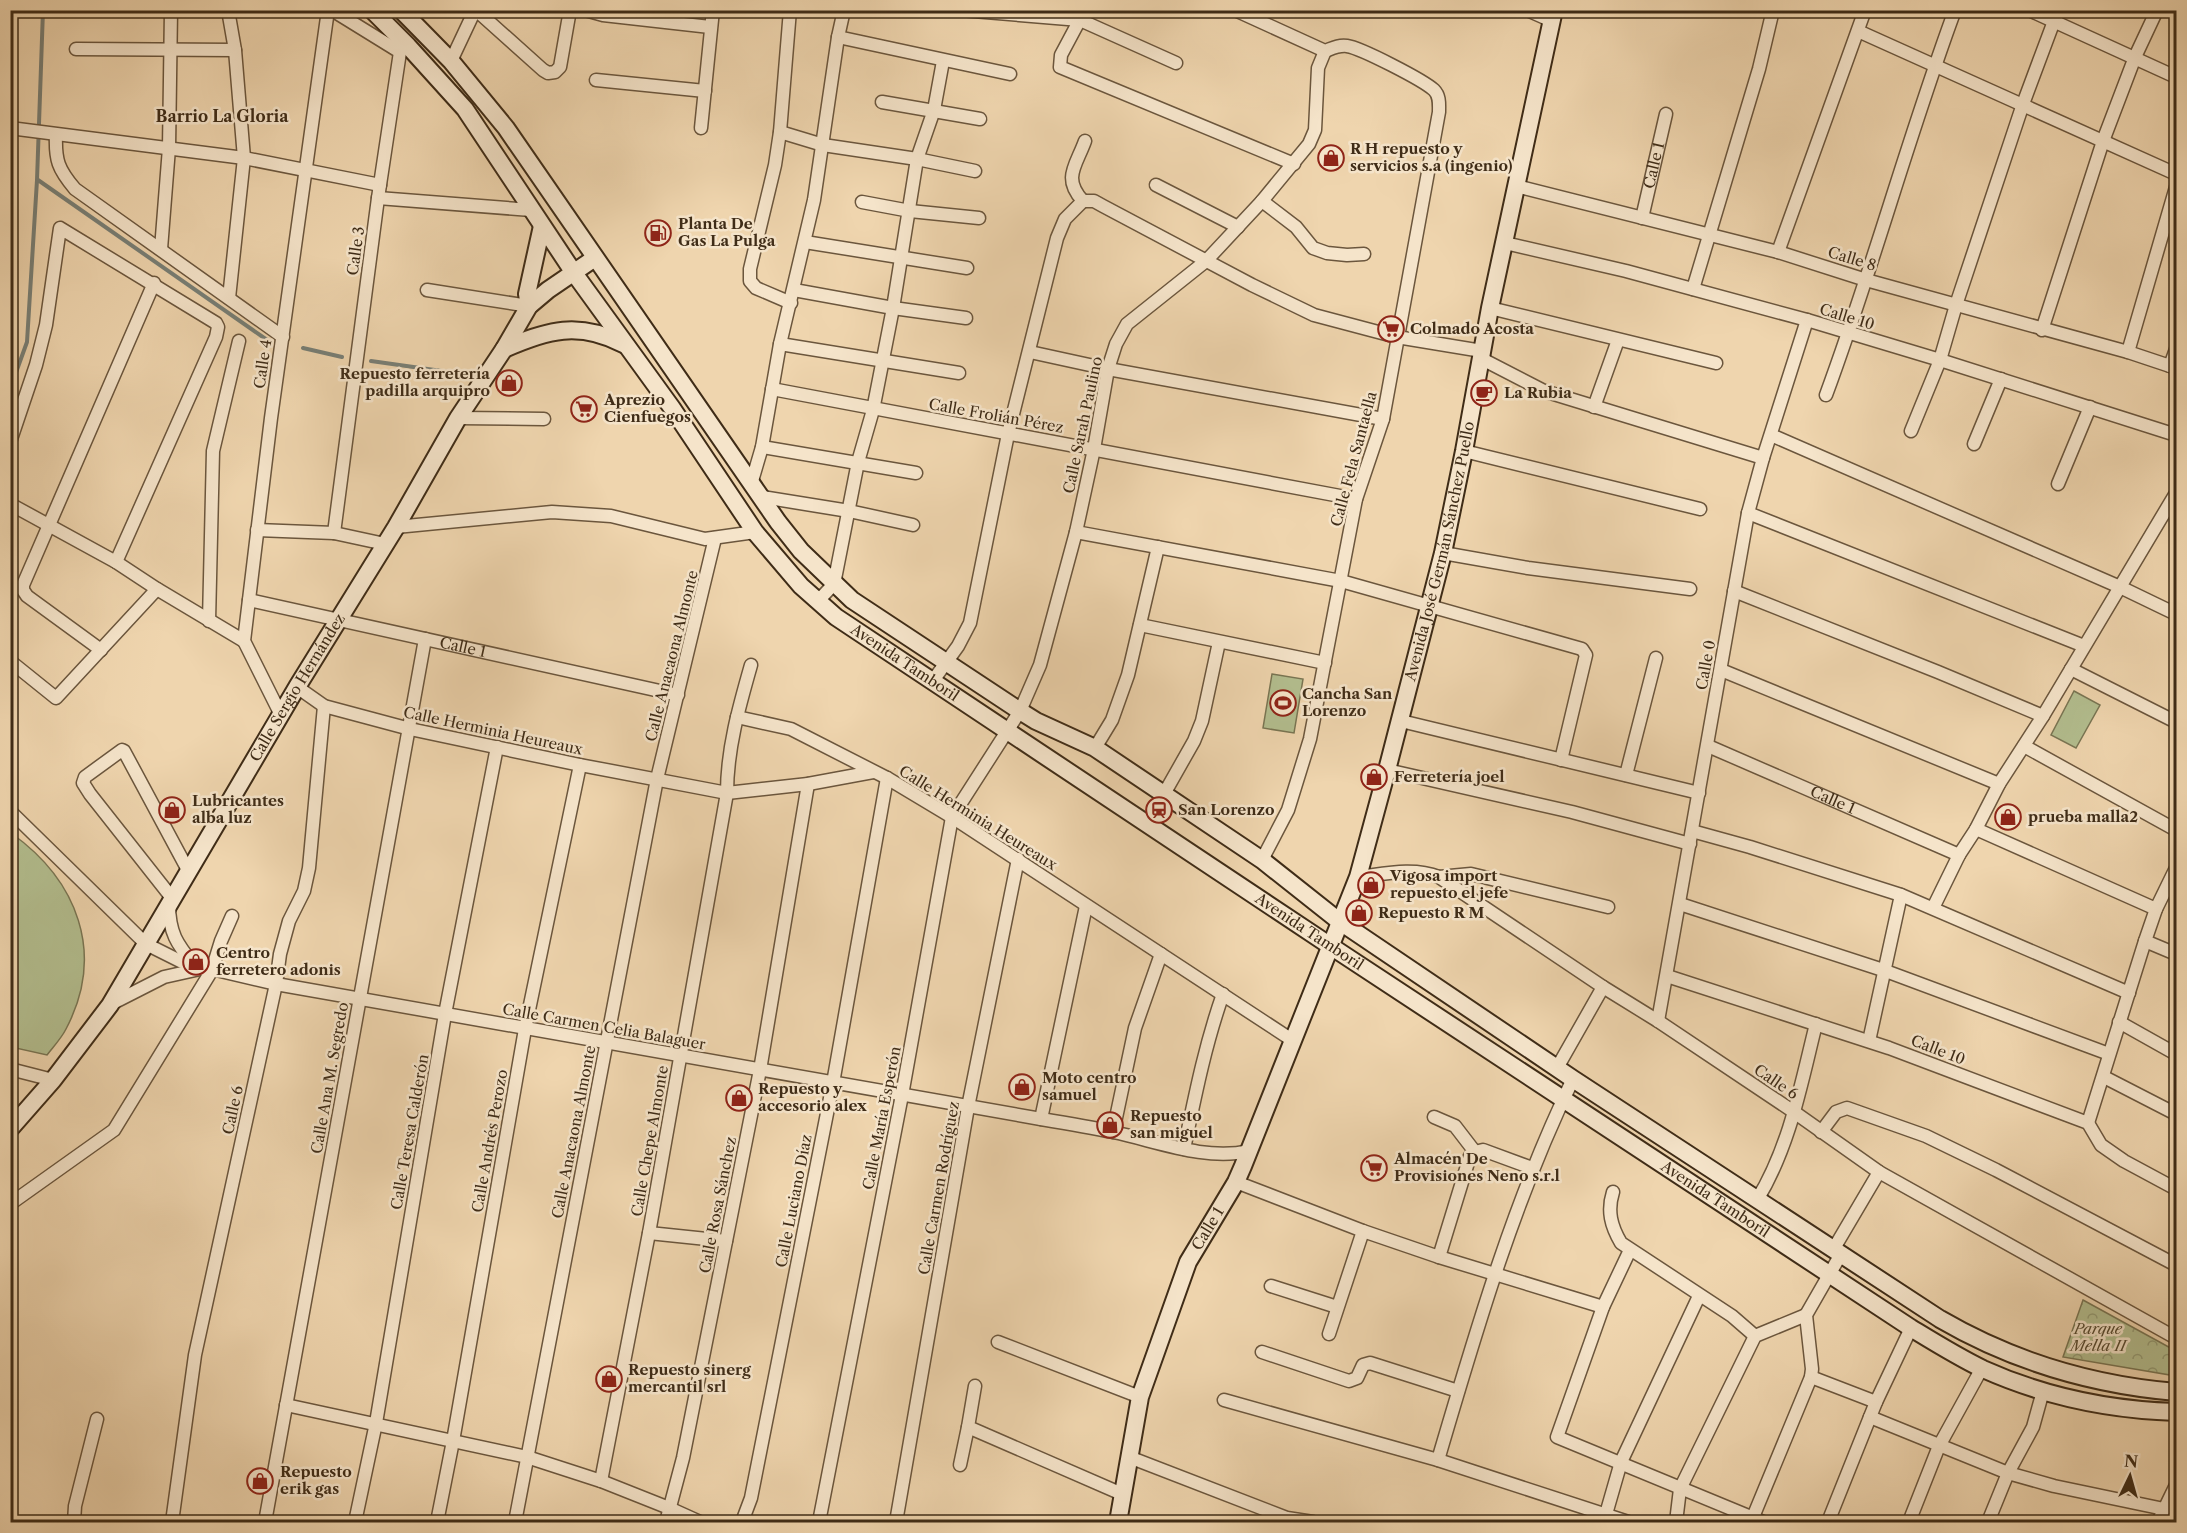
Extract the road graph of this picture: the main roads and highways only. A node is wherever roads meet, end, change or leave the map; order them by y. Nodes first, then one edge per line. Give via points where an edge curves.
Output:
1 (372, 10) edge
2 (405, 13) edge
3 (1553, 16) edge
4 (542, 226) junction
5 (595, 258) junction
6 (573, 273) junction
7 (529, 306) junction
8 (627, 346) junction
9 (504, 349) junction
10 (1339, 921) junction
11 (1329, 945) junction
12 (10, 1129) edge
13 (2176, 1392) edge
14 (2176, 1412) edge
15 (1118, 1522) edge

1 - 4 main road, Avenida Tamboril via 404,49 465,110
2 - 5 main road, Avenida Tamboril via 507,128
3 - 10 main road, Avenida José Germán Sánchez Puello via 1490,308 1443,553 1388,771 1358,877
4 - 6 main road, Avenida Tamboril
4 - 7 main road via 527,294
5 - 6 main road, Calle Sergio Hernández
5 - 10 main road, Avenida Tamboril via 801,551 834,584 871,614 1020,711 1095,748 1164,794 1262,860
6 - 7 main road, Calle Sergio Hernández
6 - 8 main road, Avenida Tamboril
7 - 9 main road, Calle Sergio Hernández
8 - 9 main road via 607,336 561,330
8 - 11 main road, Avenida Tamboril via 755,532 817,602
9 - 12 main road, Calle Sergio Hernández via 458,418 110,1005
10 - 11 main road, Avenida José Germán Sánchez Puello
10 - 13 main road, Avenida Tamboril via 1948,1324 2016,1357 2101,1381
11 - 14 main road, Avenida Tamboril via 1911,1328 1982,1368 2043,1391 2130,1408
11 - 15 main road, Calle 1 via 1236,1182 1188,1262 1140,1397

